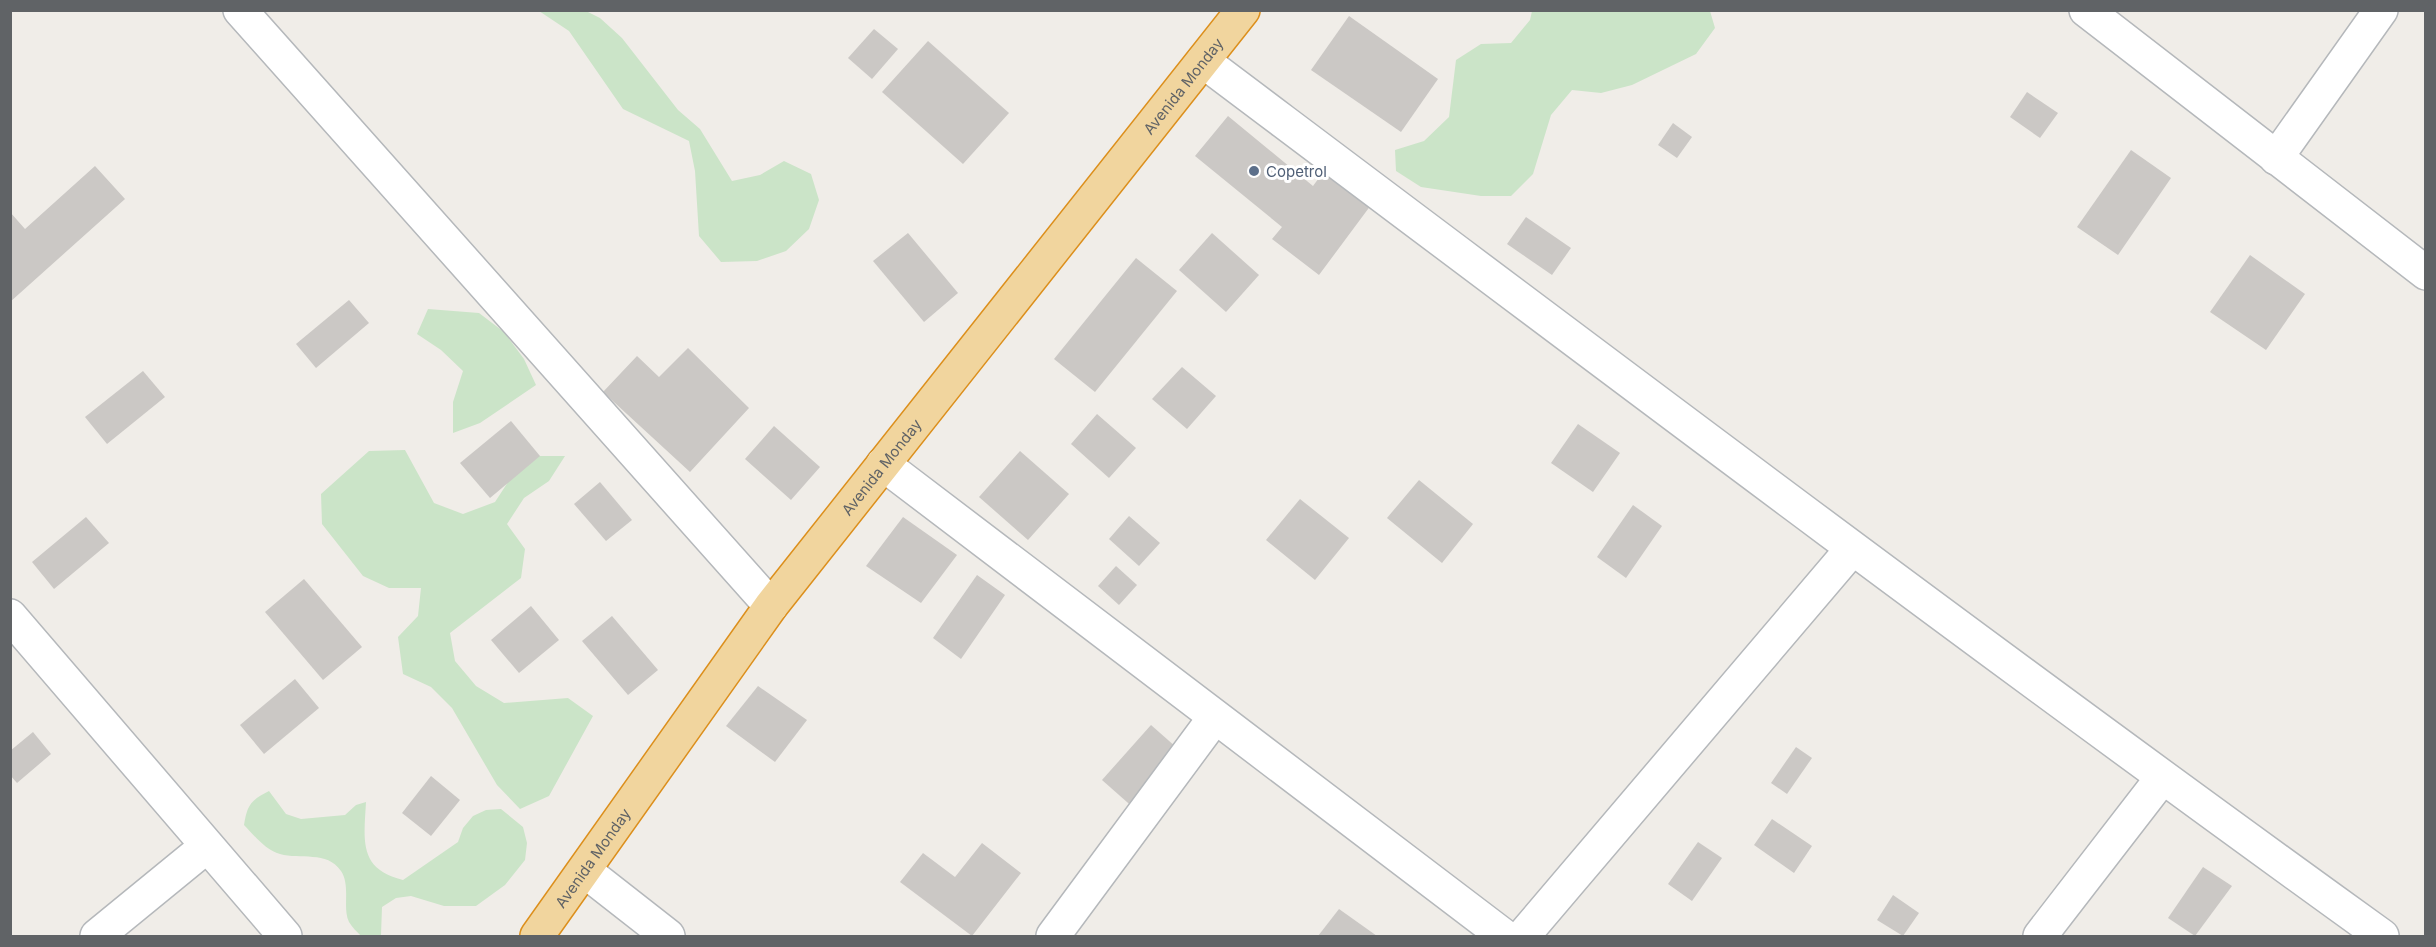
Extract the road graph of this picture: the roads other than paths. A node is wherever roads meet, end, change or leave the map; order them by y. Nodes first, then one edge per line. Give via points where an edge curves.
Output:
1 (240, 10) edge
2 (1243, 10) edge
3 (2086, 10) edge
4 (2381, 10) edge
5 (1203, 61) junction
6 (2276, 158) junction
7 (2426, 273) edge
8 (883, 464) junction
9 (1852, 549) junction
10 (771, 606) junction
11 (10, 616) edge
12 (1215, 717) junction
13 (2162, 778) junction
14 (207, 846) junction
15 (585, 871) junction
16 (97, 936) edge
17 (285, 936) edge
18 (537, 936) edge
19 (668, 936) edge
20 (1053, 936) edge
21 (1504, 936) edge
22 (1523, 936) edge
23 (2040, 936) edge
24 (2382, 936) edge

1 - 10 street
2 - 5 highway, Avenida Monday
3 - 6 street
4 - 6 street
5 - 8 highway, Avenida Monday
5 - 9 street
6 - 7 street
8 - 10 highway, Avenida Monday
8 - 12 street
9 - 13 street
9 - 22 street
10 - 15 highway, Avenida Monday
11 - 14 street
12 - 20 street
12 - 21 street
13 - 23 street
13 - 24 street
14 - 16 street
14 - 17 street
15 - 18 highway, Avenida Monday
15 - 19 street

